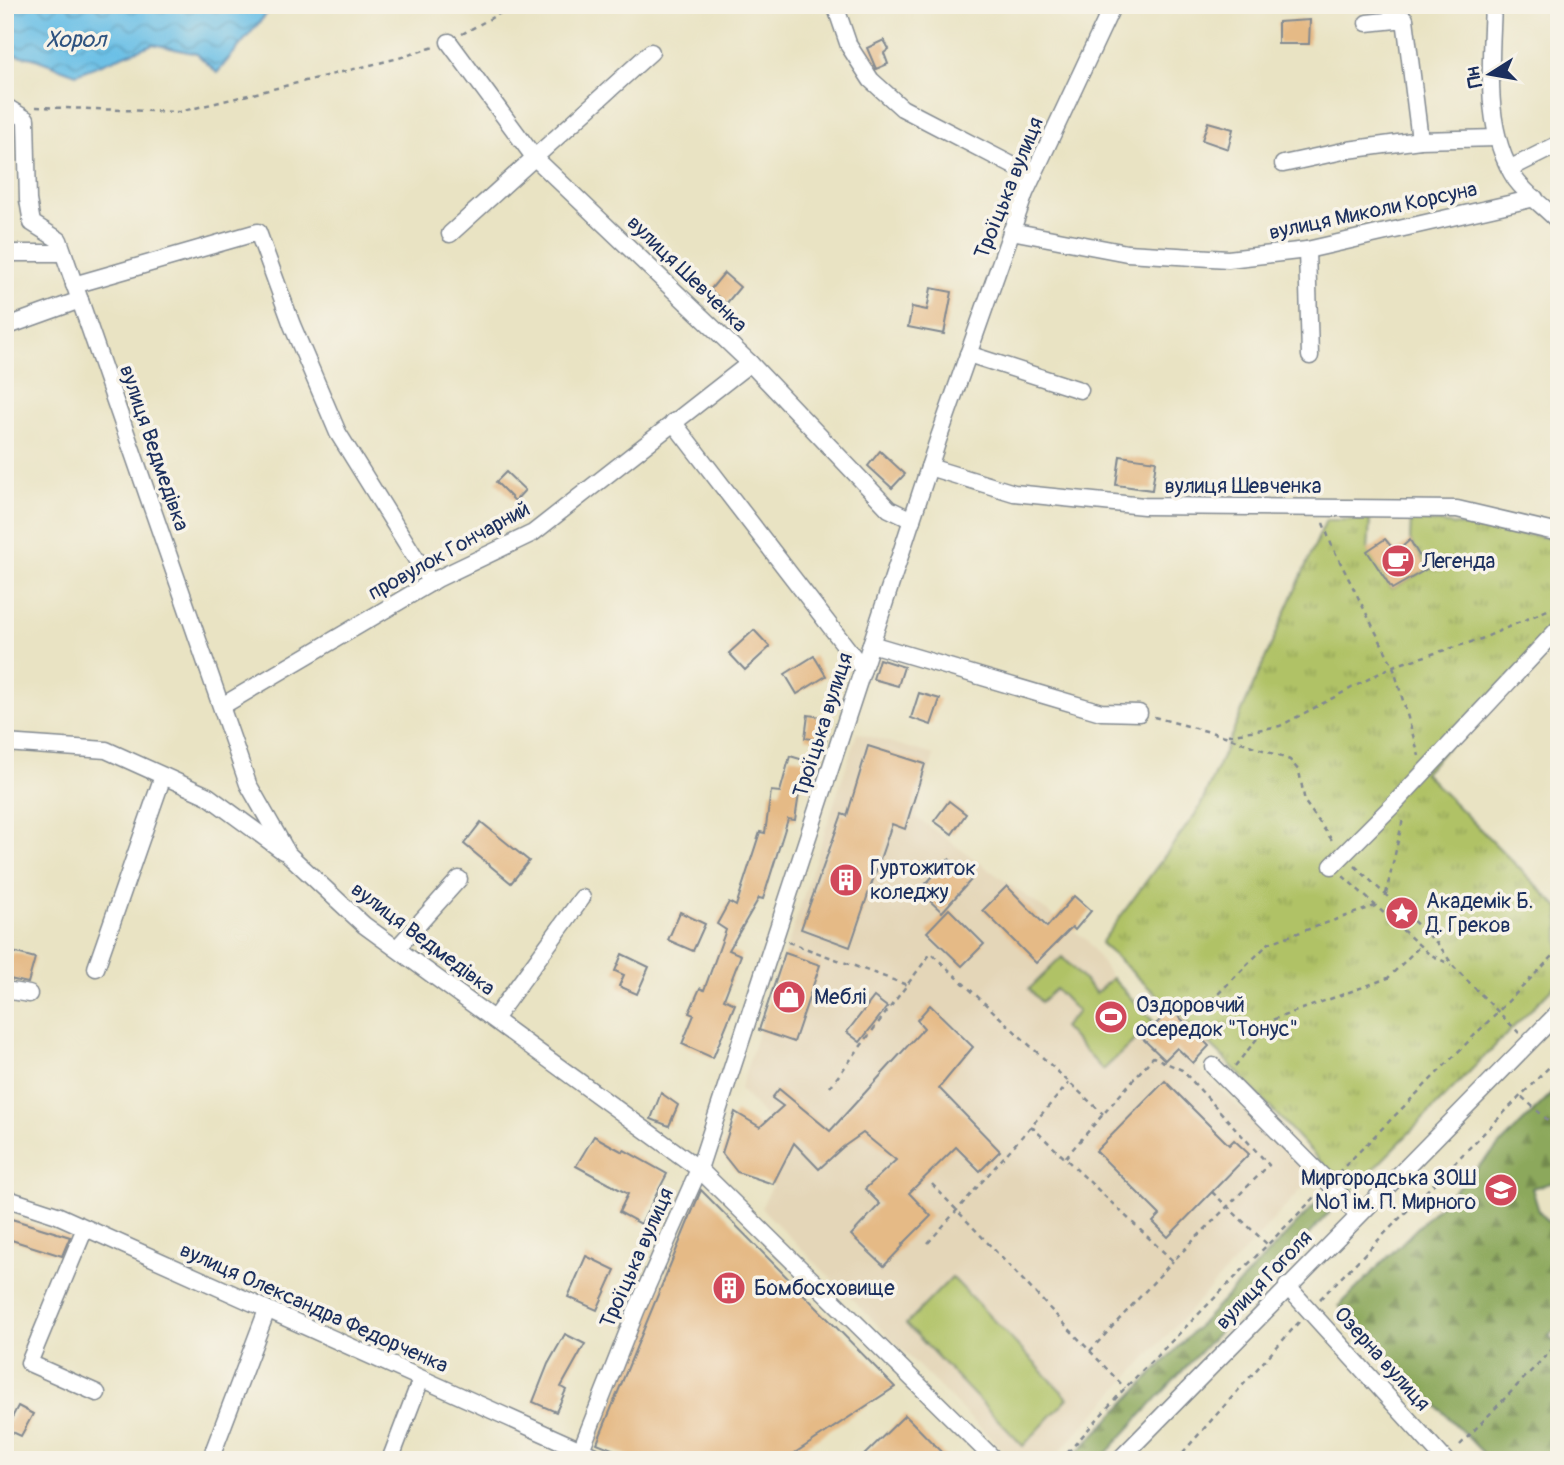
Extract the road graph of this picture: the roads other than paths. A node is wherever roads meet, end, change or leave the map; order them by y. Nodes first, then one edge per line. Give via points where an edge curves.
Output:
1 (835, 5) edge
2 (1113, 5) edge
3 (1493, 5) edge
4 (1367, 23) dead end
5 (449, 42) road end
6 (651, 52) dead end
7 (5, 106) edge
8 (1497, 138) junction
9 (1420, 140) junction
10 (1559, 144) edge
11 (534, 157) junction
12 (1283, 164) dead end
13 (1511, 168) junction
14 (1033, 176) junction
15 (1535, 198) junction
16 (1559, 222) edge
17 (1011, 231) junction
18 (450, 234) dead end
19 (61, 246) junction
20 (1307, 250) junction
21 (5, 253) edge
22 (77, 293) junction
23 (5, 327) edge
24 (968, 354) junction
25 (1310, 356) dead end
26 (750, 363) junction
27 (1080, 390) dead end
28 (673, 422) junction
29 (929, 467) junction
30 (912, 520) junction
31 (1559, 533) edge
32 (431, 583) junction
33 (1559, 628) edge
34 (871, 644) junction
35 (863, 669) junction
36 (222, 706) junction
37 (1139, 713) road end
38 (5, 743) edge
39 (163, 776) junction
40 (288, 854) junction
41 (1337, 860) road end
42 (459, 879) dead end
43 (582, 898) dead end
44 (397, 948) junction
45 (96, 968) dead end
46 (5, 990) edge
47 (29, 994) dead end
48 (1559, 1012) edge
49 (494, 1019) junction
50 (1213, 1066) dead end
51 (699, 1169) junction
52 (5, 1198) edge
53 (1357, 1215) junction
54 (85, 1228) junction
55 (1287, 1286) junction
56 (267, 1310) junction
57 (421, 1379) junction
58 (97, 1393) dead end
59 (579, 1455) edge
60 (210, 1460) edge
61 (390, 1460) edge
62 (603, 1460) edge
63 (995, 1460) edge
64 (1119, 1460) edge
65 (1446, 1460) edge

1 - 14 street via 849,46 871,80 902,108
2 - 14 street, Троїцька вулиця
3 - 8 street via 1491,72
4 - 9 street via 1405,19
5 - 11 street, вулиця Шевченка
6 - 11 street
7 - 19 street via 26,119 32,223
8 - 9 street
8 - 13 street
9 - 12 street
10 - 13 street
11 - 18 street
11 - 26 street, вулиця Шевченка
13 - 15 street
14 - 17 street, Троїцька вулиця
15 - 16 street
15 - 20 street, вулиця Миколи Корсуна
17 - 20 street, вулиця Миколи Корсуна via 1128,253 1228,259
17 - 24 street, Троїцька вулиця
19 - 21 street
19 - 22 street, вулиця Ведмедівка
20 - 25 street
22 - 23 street
22 - 32 street via 258,232 338,433
22 - 36 street, вулиця Ведмедівка
24 - 27 street
24 - 29 street, Троїцька вулиця
26 - 28 street, провулок Гончарний
26 - 30 street, вулиця Шевченка via 889,509
28 - 32 street, провулок Гончарний via 533,533
28 - 35 street
29 - 30 street, Троїцька вулиця
29 - 31 street, вулиця Шевченка via 1014,493 1144,506 1457,509
30 - 34 street, Троїцька вулиця
32 - 36 street, провулок Гончарний
33 - 41 street
34 - 35 street, Троїцька вулиця
34 - 37 street via 1101,712
35 - 51 street, Троїцька вулиця
36 - 40 street, вулиця Ведмедівка via 248,784
38 - 39 street via 106,750
39 - 40 street via 208,796
39 - 45 street
40 - 44 street, вулиця Ведмедівка via 364,925
42 - 44 street
43 - 49 street
44 - 49 street, вулиця Ведмедівка
46 - 47 street
48 - 53 street, вулиця Гоголя
49 - 51 street, вулиця Ведмедівка
50 - 53 street
51 - 59 street, Троїцька вулиця
51 - 63 street, вулиця Ведмедівка
52 - 54 street, вулиця Олександра Федорченка
53 - 55 street, вулиця Гоголя
54 - 56 street, вулиця Олександра Федорченка
54 - 58 street via 29,1363
55 - 64 street, вулиця Гоголя
55 - 65 street, Озерна вулиця
56 - 57 street, вулиця Олександра Федорченка
56 - 60 street
57 - 59 street, вулиця Олександра Федорченка
57 - 61 street
59 - 62 street, вулиця Олександра Федорченка

